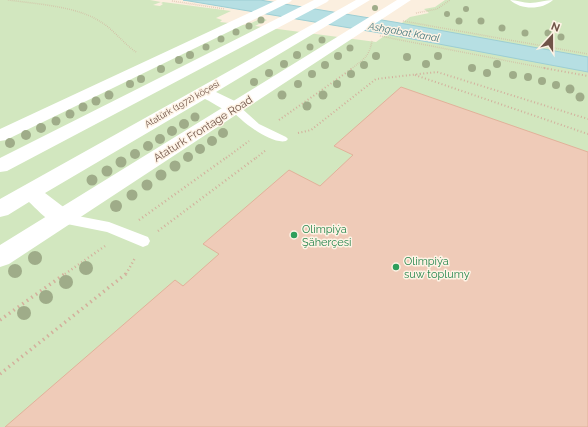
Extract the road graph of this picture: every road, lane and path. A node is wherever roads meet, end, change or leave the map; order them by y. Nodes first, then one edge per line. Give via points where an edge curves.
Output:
1 (8, 0) edge
2 (286, 0) edge
3 (323, 0) edge
4 (405, 0) edge
5 (450, 0) edge
6 (514, 0) edge
7 (549, 0) edge
8 (360, 3) edge
9 (413, 14) dead end
10 (400, 20) dead end
11 (374, 39) dead end
12 (588, 54) edge
13 (156, 62) junction
14 (413, 75) junction
15 (204, 92) junction
16 (235, 108) junction
17 (588, 119) edge
18 (264, 130) junction
19 (588, 134) edge
20 (0, 136) edge
21 (282, 139) junction
22 (0, 166) edge
23 (30, 192) junction
24 (0, 208) edge
25 (62, 218) junction
26 (122, 233) junction
27 (143, 242) junction
28 (0, 257) edge
29 (0, 320) edge
30 (0, 374) edge

1 - 13 path via 62,9 94,18 130,48
2 - 13 main road
3 - 22 main road
4 - 16 main road, Ataturk Frontage Road
5 - 9 path via 437,9
6 - 7 lane via 535,5
8 - 15 main road, Atatürk (1972) köçesi
10 - 12 path
11 - 18 path via 366,58
13 - 20 main road
14 - 17 path via 437,72
14 - 19 path
14 - 21 path via 376,79 311,130
15 - 16 main road
15 - 23 main road, Atatürk (1972) köçesi
16 - 18 lane via 255,126
16 - 25 main road, Ataturk Frontage Road
18 - 21 lane
18 - 26 path
21 - 27 path
23 - 24 main road, Atatürk (1972) köçesi
23 - 25 main road
25 - 26 lane via 109,227
25 - 28 main road, Ataturk Frontage Road
26 - 27 lane
26 - 29 path
27 - 30 path via 127,274

